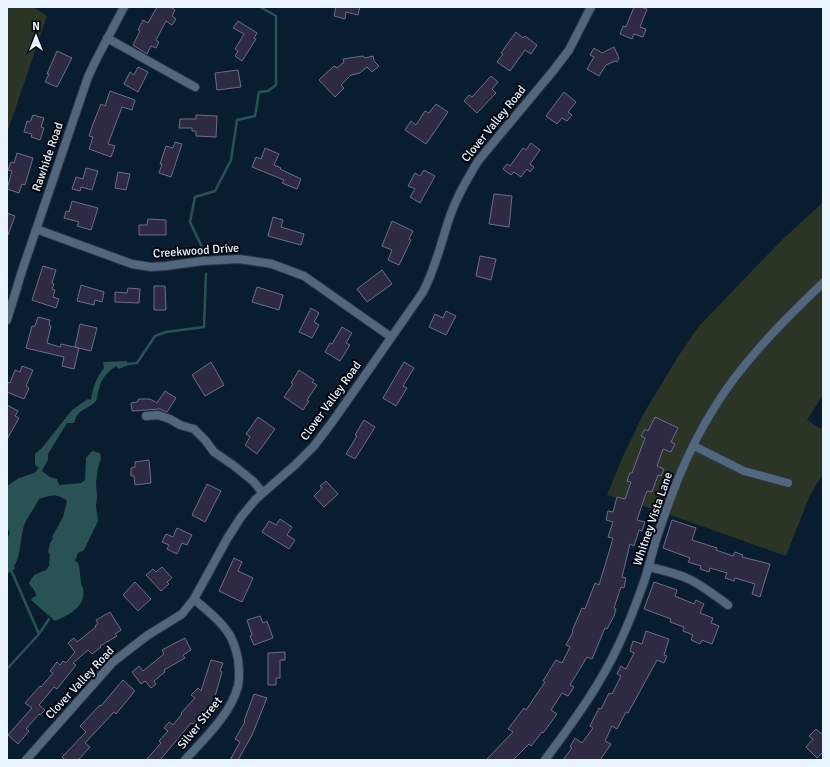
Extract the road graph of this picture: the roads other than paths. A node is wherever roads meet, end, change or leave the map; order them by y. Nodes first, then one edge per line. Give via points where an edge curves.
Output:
1 (124, 7) edge
2 (589, 8) edge
3 (107, 38) junction
4 (195, 87) dead end
5 (36, 229) junction
6 (823, 283) edge
7 (7, 320) edge
8 (391, 338) junction
9 (146, 416) dead end
10 (694, 446) junction
11 (788, 483) dead end
12 (263, 493) junction
13 (649, 567) junction
14 (194, 599) junction
15 (728, 605) dead end
16 (26, 760) edge
17 (185, 760) edge
18 (545, 760) edge

1 - 3 street, Rawhide Road
2 - 8 street, Clover Valley Road via 565,55 478,161 468,177 448,221 433,273
3 - 4 street
3 - 5 street, Rawhide Road via 88,77
5 - 7 street, Rawhide Road
5 - 8 street, Creekwood Drive via 132,264 151,267 239,259 272,264 304,276
6 - 10 street, Whitney Vista Lane via 743,368 710,413
8 - 12 street, Clover Valley Road via 314,446
9 - 12 street via 158,415 194,429 214,452 234,465
10 - 11 street via 744,471
10 - 13 street, Whitney Vista Lane via 676,482
12 - 14 street, Clover Valley Road via 241,517
13 - 15 street via 690,580
13 - 18 street, Whitney Vista Lane via 613,656 583,707
14 - 16 street, Clover Valley Road via 182,614 113,662
14 - 17 street, Silver Street via 228,631 236,649 240,669 239,685 225,714

